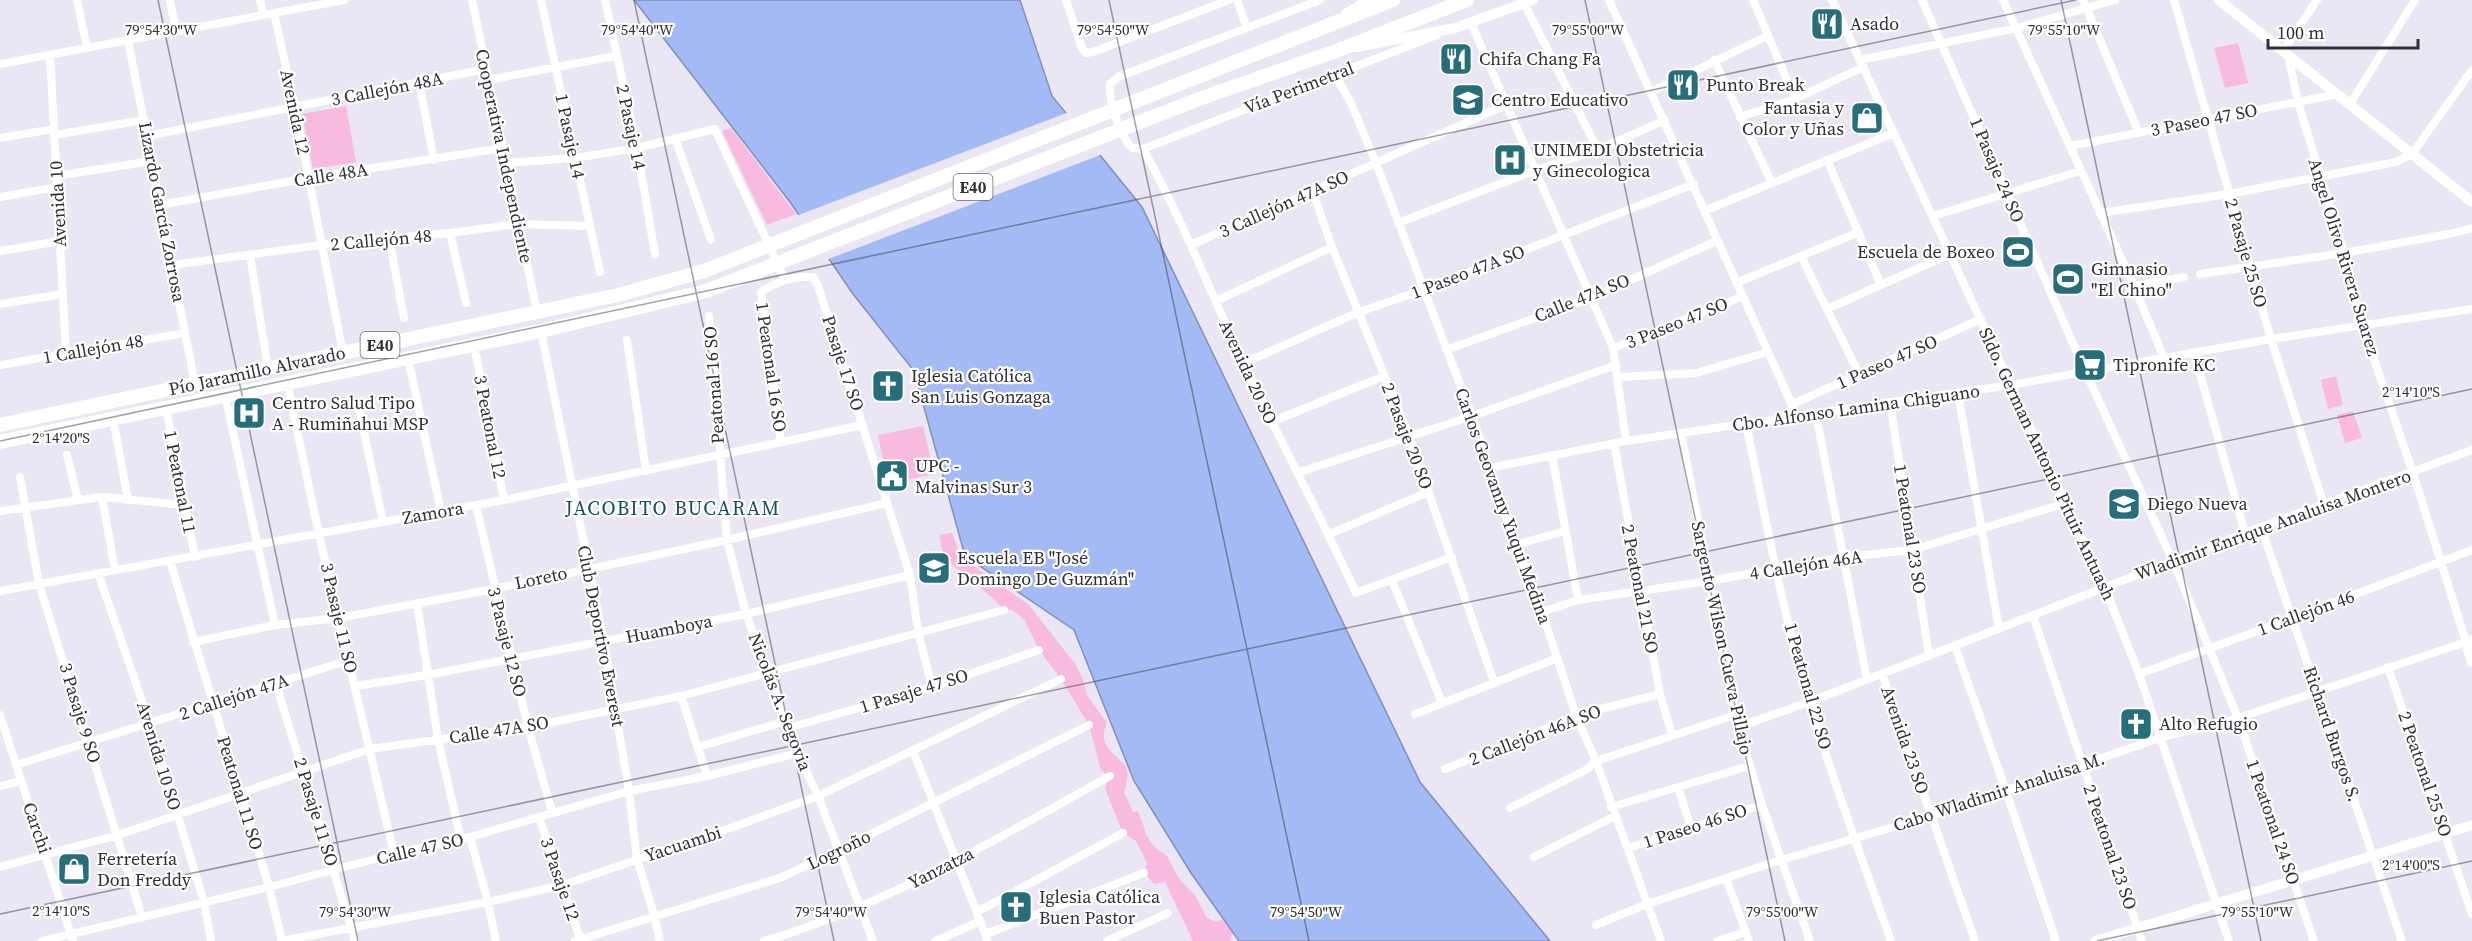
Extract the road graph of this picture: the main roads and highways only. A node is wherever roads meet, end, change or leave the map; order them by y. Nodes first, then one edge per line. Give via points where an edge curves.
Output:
1 (1393, 0) edge
2 (1467, 0) edge
3 (747, 276) joint
4 (0, 424) edge
5 (0, 442) edge

1 - 4 highway, Pío Jaramillo Alvarado / E40 via 704,271 618,295
2 - 3 highway, Vía Perimetral / E40 via 1199,99
3 - 5 highway, Pío Jaramillo Alvarado / E40 via 706,291 541,331

